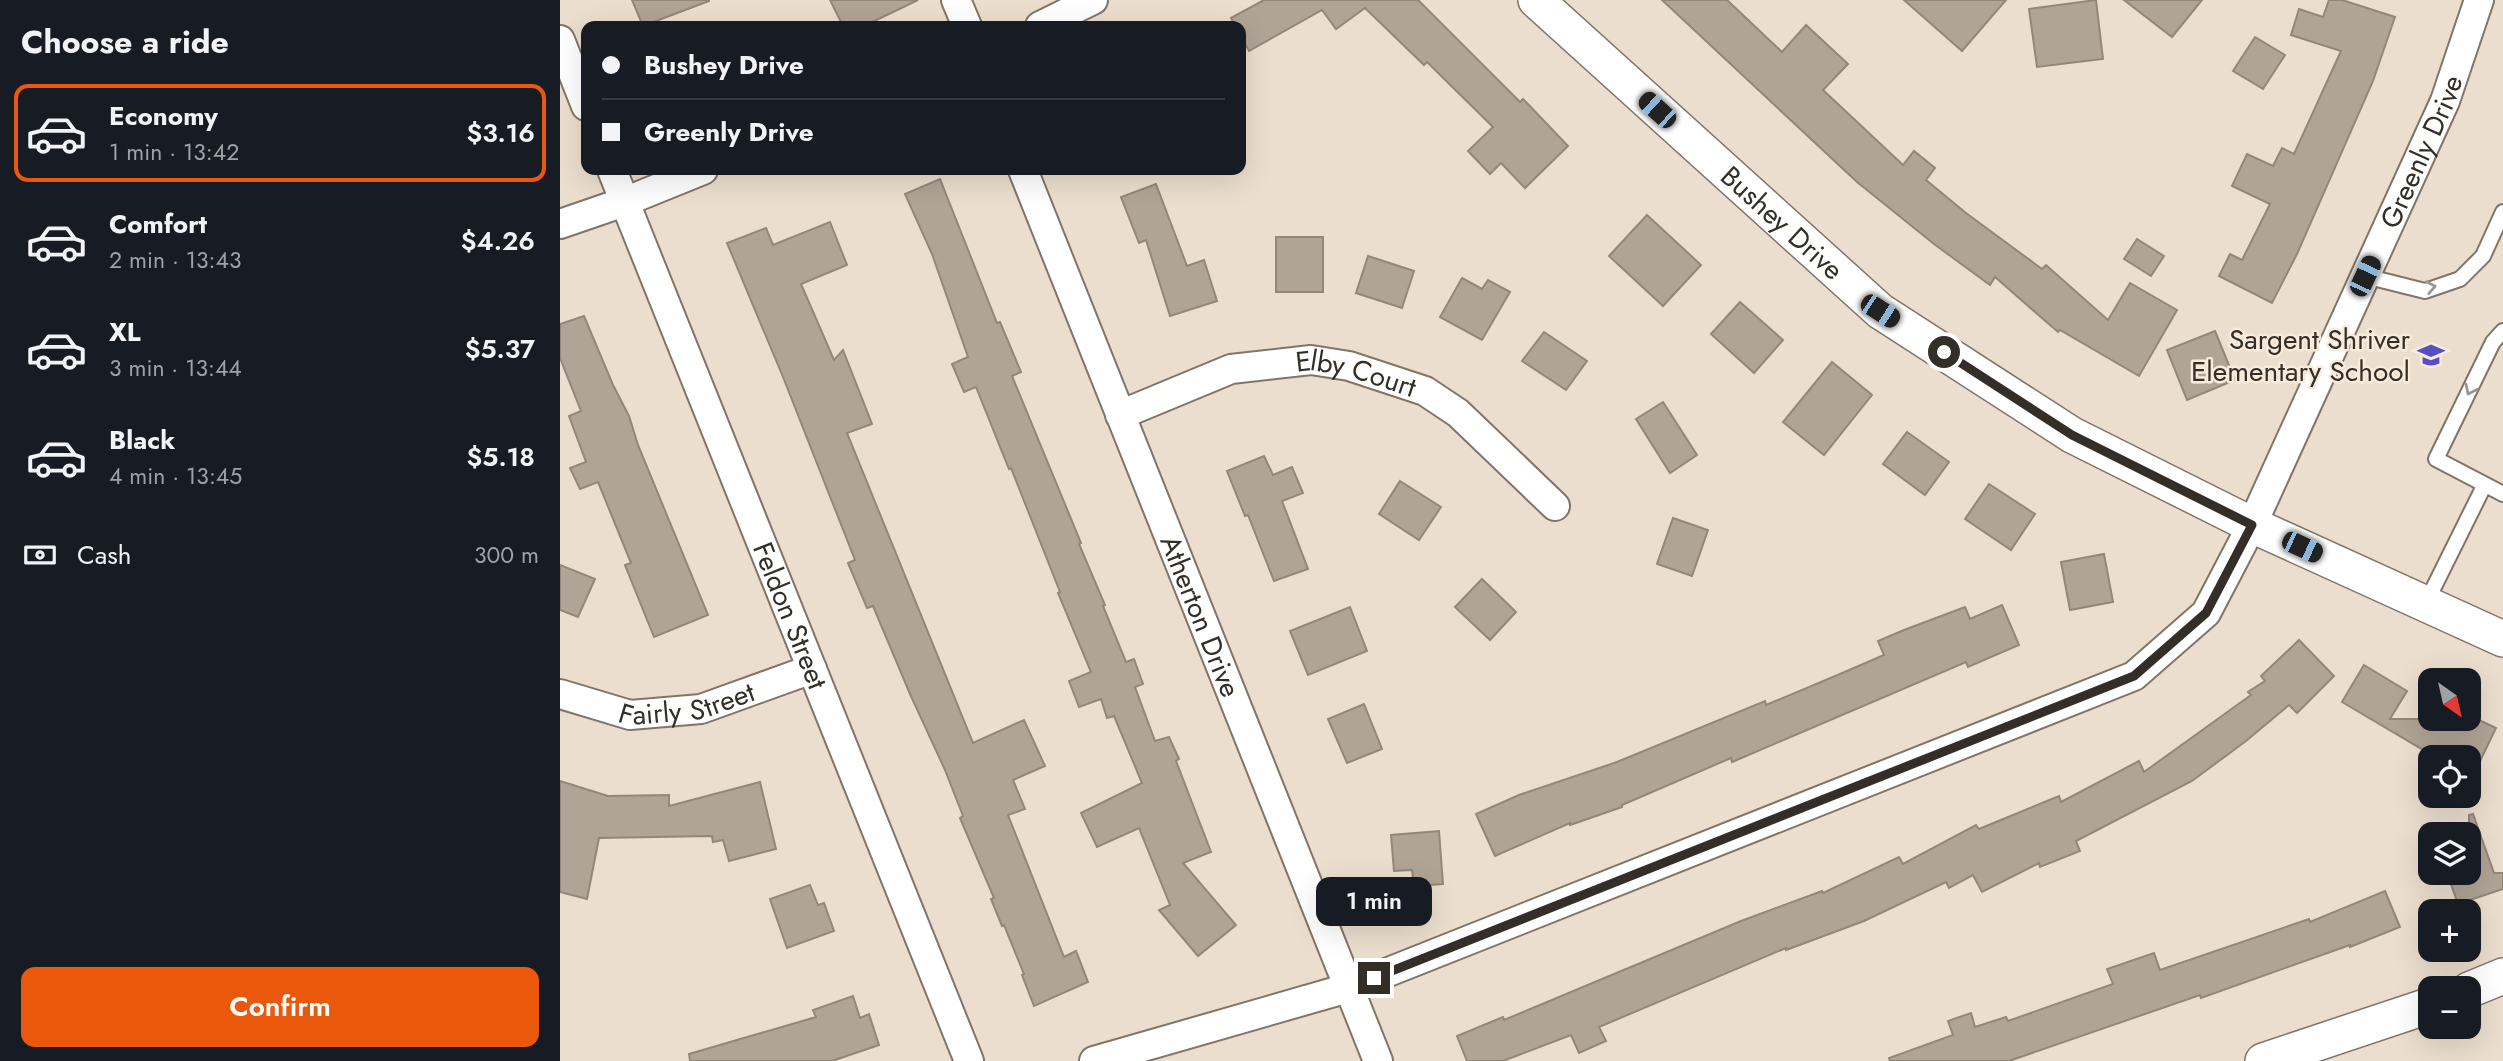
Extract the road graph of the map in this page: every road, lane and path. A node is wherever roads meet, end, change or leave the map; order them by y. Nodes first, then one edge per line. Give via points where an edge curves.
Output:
1 (956, 0) edge
2 (1093, 0) edge
3 (1536, 0) edge
4 (2480, 0) edge
5 (965, 21) edge
6 (1050, 21) edge
7 (560, 40) edge
8 (581, 93) edge
9 (614, 175) edge
10 (691, 175) edge
11 (1025, 175) edge
12 (624, 202) junction
13 (2503, 212) edge
14 (560, 223) edge
15 (2365, 276) junction
16 (2503, 331) edge
17 (1120, 415) junction
18 (2484, 485) junction
19 (2503, 494) edge
20 (1555, 506) dead end
21 (2252, 525) junction
22 (2426, 604) junction
23 (2503, 639) edge
24 (812, 669) junction
25 (560, 694) edge
26 (2503, 976) edge
27 (2481, 985) edge
28 (1348, 988) junction
29 (2418, 1009) edge
30 (969, 1061) edge
31 (1094, 1061) edge
32 (1378, 1061) edge
33 (2263, 1061) edge

1 - 5 street
2 - 6 street
3 - 21 street, Bushey Drive via 1880,311 2072,435
4 - 15 street, Greenly Drive via 2445,101
7 - 8 street
9 - 12 street, Feldon Street
10 - 12 street
11 - 17 street, Atherton Drive
12 - 14 street
12 - 24 street, Feldon Street
15 -> 13 lane via 2426,291 2460,279 2483,256
15 - 21 street, Greenly Drive
16 -> 18 lane via 2493,342 2436,459
17 - 20 street, Elby Court via 1231,369 1311,360 1349,366 1425,391 1458,412
17 - 28 street, Atherton Drive
18 - 19 lane
18 - 22 lane
21 - 22 street, Bushey Drive
21 - 28 street, Greenly Drive via 2206,613 2134,676
22 - 23 street, Bushey Drive
24 - 25 street, Fairly Street via 701,709 630,715
24 - 30 street, Feldon Street
26 - 27 street
28 - 31 street, Greenly Drive
28 - 32 street, Atherton Drive
29 - 33 street

